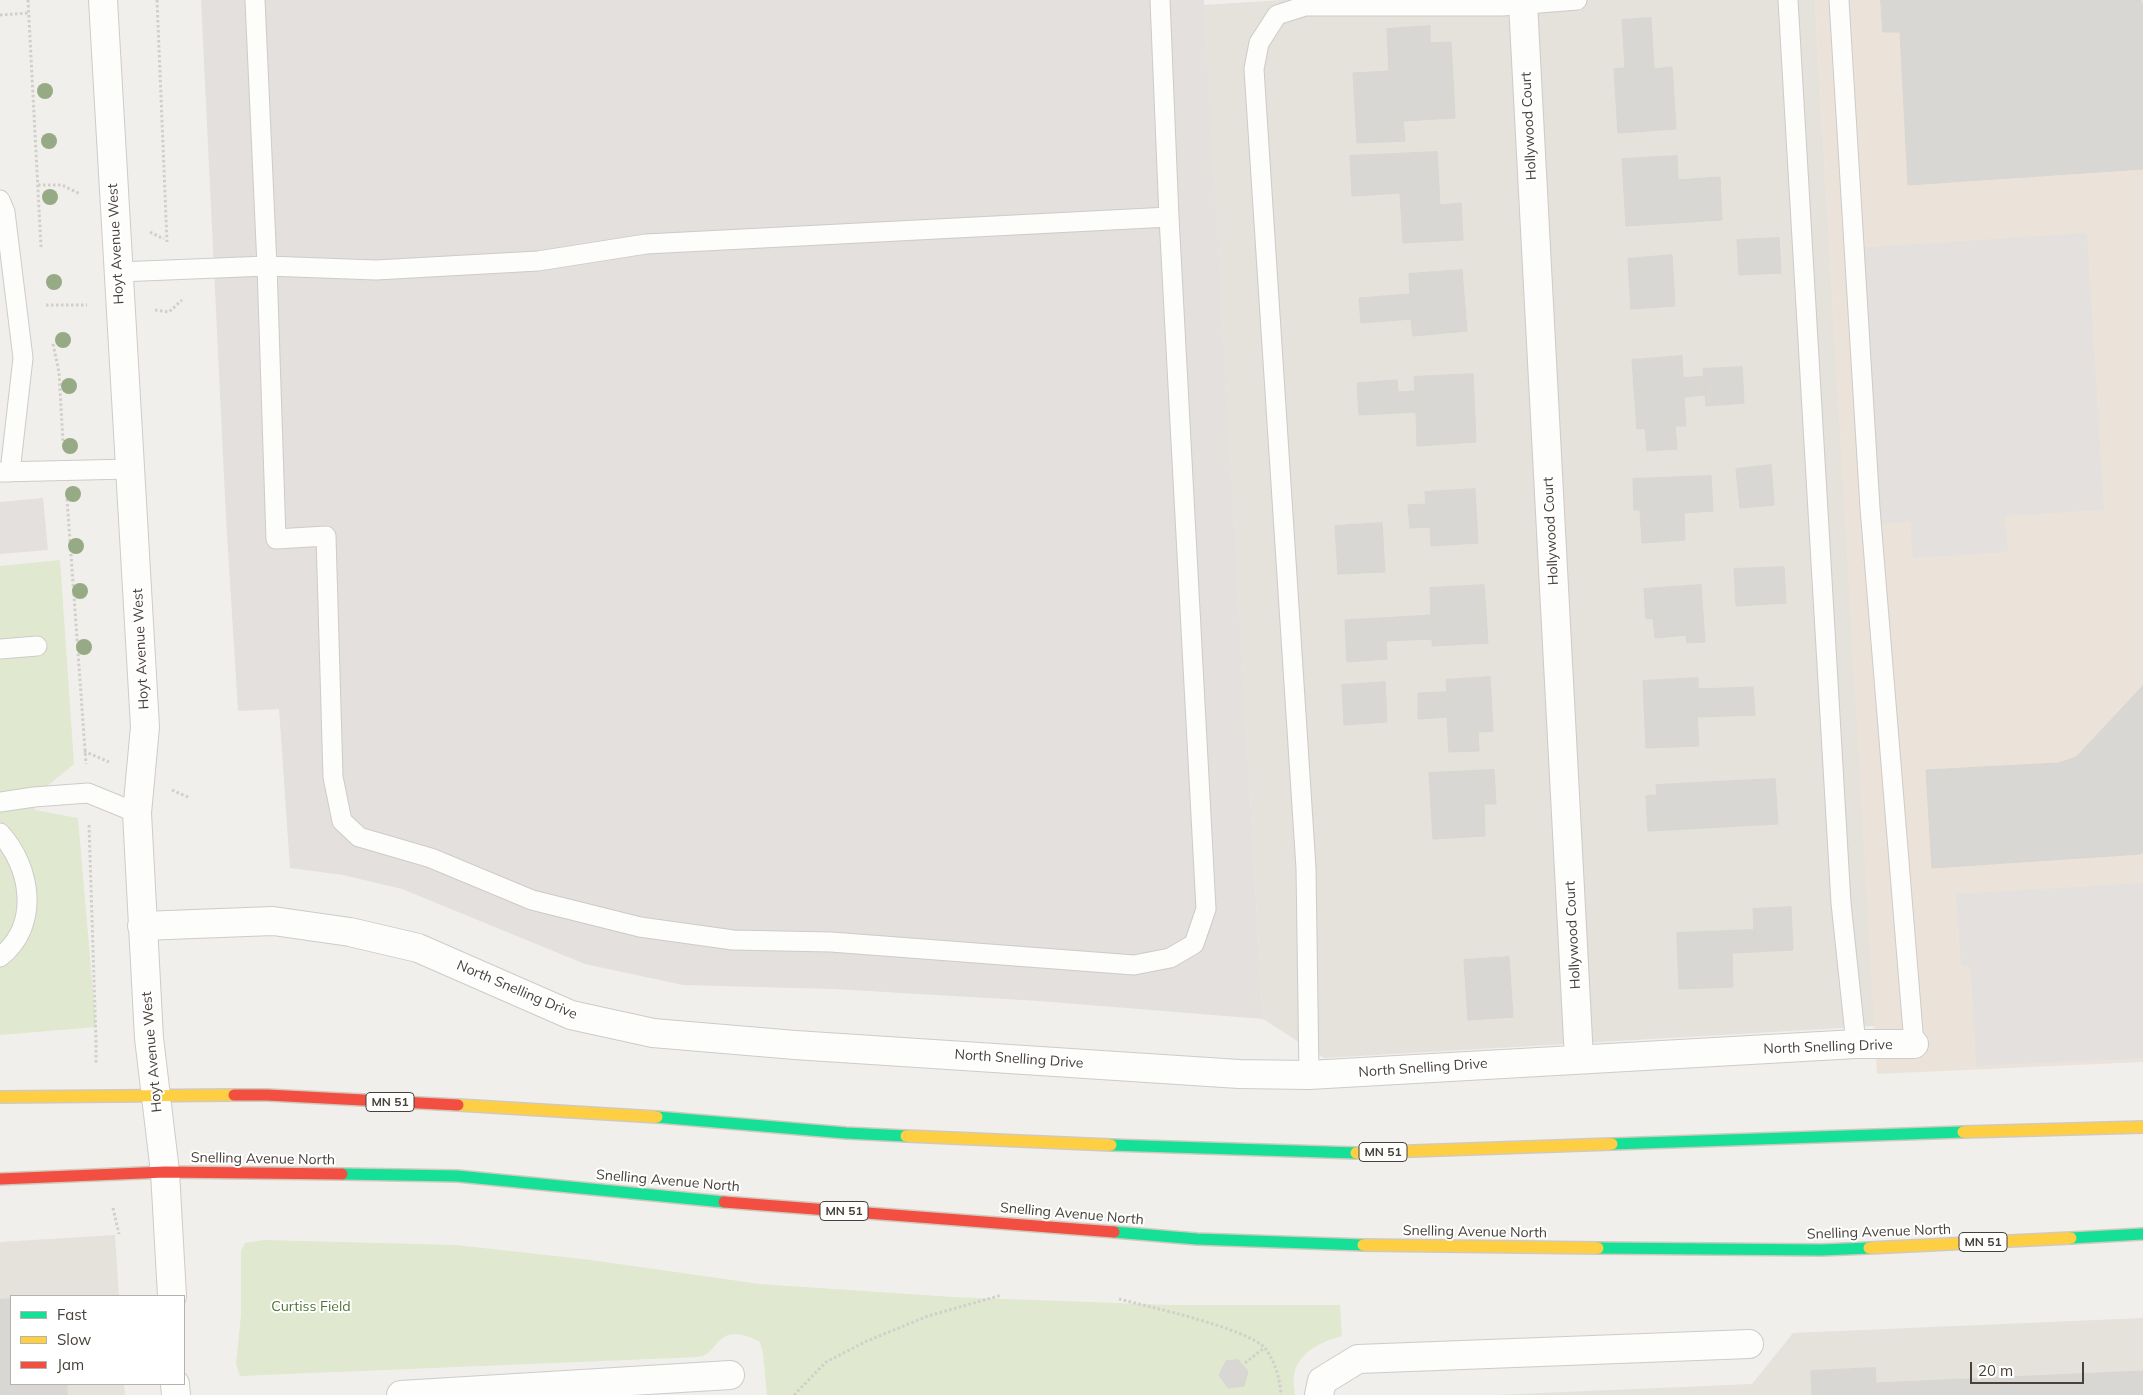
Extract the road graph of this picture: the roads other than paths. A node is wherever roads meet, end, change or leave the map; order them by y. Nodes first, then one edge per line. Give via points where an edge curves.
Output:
1 (103, 0) edge
2 (255, 0) edge
3 (1160, 0) edge
4 (1577, 0) edge
5 (1788, 0) edge
6 (1839, 0) edge
7 (1523, 3) junction
8 (0, 200) edge
9 (1170, 217) junction
10 (267, 266) junction
11 (118, 272) junction
12 (130, 468) junction
13 (5, 472) edge
14 (37, 646) dead end
15 (0, 650) edge
16 (0, 802) edge
17 (137, 813) junction
18 (0, 833) edge
19 (142, 926) junction
20 (0, 957) edge
21 (1856, 1044) junction
22 (1914, 1044) joint
23 (1580, 1059) junction
24 (1309, 1076) junction
25 (155, 1095) junction
26 (0, 1097) edge
27 (2143, 1127) edge
28 (165, 1172) junction
29 (0, 1179) edge
30 (2143, 1234) edge
31 (172, 1295) edge
32 (1749, 1344) dead end
33 (730, 1375) dead end
34 (1321, 1388) edge
35 (401, 1395) edge

1 - 11 street, Hoyt Avenue West
2 - 10 lane
3 - 9 lane
4 - 7 lane
5 - 21 lane via 1842,903
6 - 22 lane via 1870,508
7 - 23 street, Hollywood Court
7 - 24 lane via 1502,6 1305,6 1277,15 1257,51 1254,69 1306,868
8 - 13 lane via 5,212 23,358
9 - 10 lane via 646,244 538,261 376,270
9 - 10 lane via 1206,908 1194,944 1170,958 1134,964 831,942 733,940 640,927 532,900 431,858 359,837 342,821 333,776 326,536 276,539
10 - 11 lane
11 - 12 street, Hoyt Avenue West
12 - 13 lane
12 - 17 street, Hoyt Avenue West via 145,727
14 - 15 lane
16 - 17 lane via 88,793
17 - 19 street, Hoyt Avenue West
18 - 20 lane via 21,864 28,894 27,915 20,934
19 - 24 street, North Snelling Drive via 273,921 350,932 418,948 571,1015 654,1033 795,1045
19 - 25 street, Hoyt Avenue West
21 - 22 street, North Snelling Drive
21 - 23 street, North Snelling Drive
23 - 24 street, North Snelling Drive
25 - 26 main road, MN 51
25 - 27 main road, MN 51 via 267,1095 650,1116 846,1133 1189,1149 1355,1153
25 - 28 street, Hoyt Avenue West
28 - 29 main road, Snelling Avenue North / MN 51
28 - 30 main road, Snelling Avenue North / MN 51 via 457,1176 652,1196 1187,1238 1361,1245 1822,1250
28 - 31 street, Hoyt Avenue West
32 - 34 street via 1358,1359
33 - 35 street

